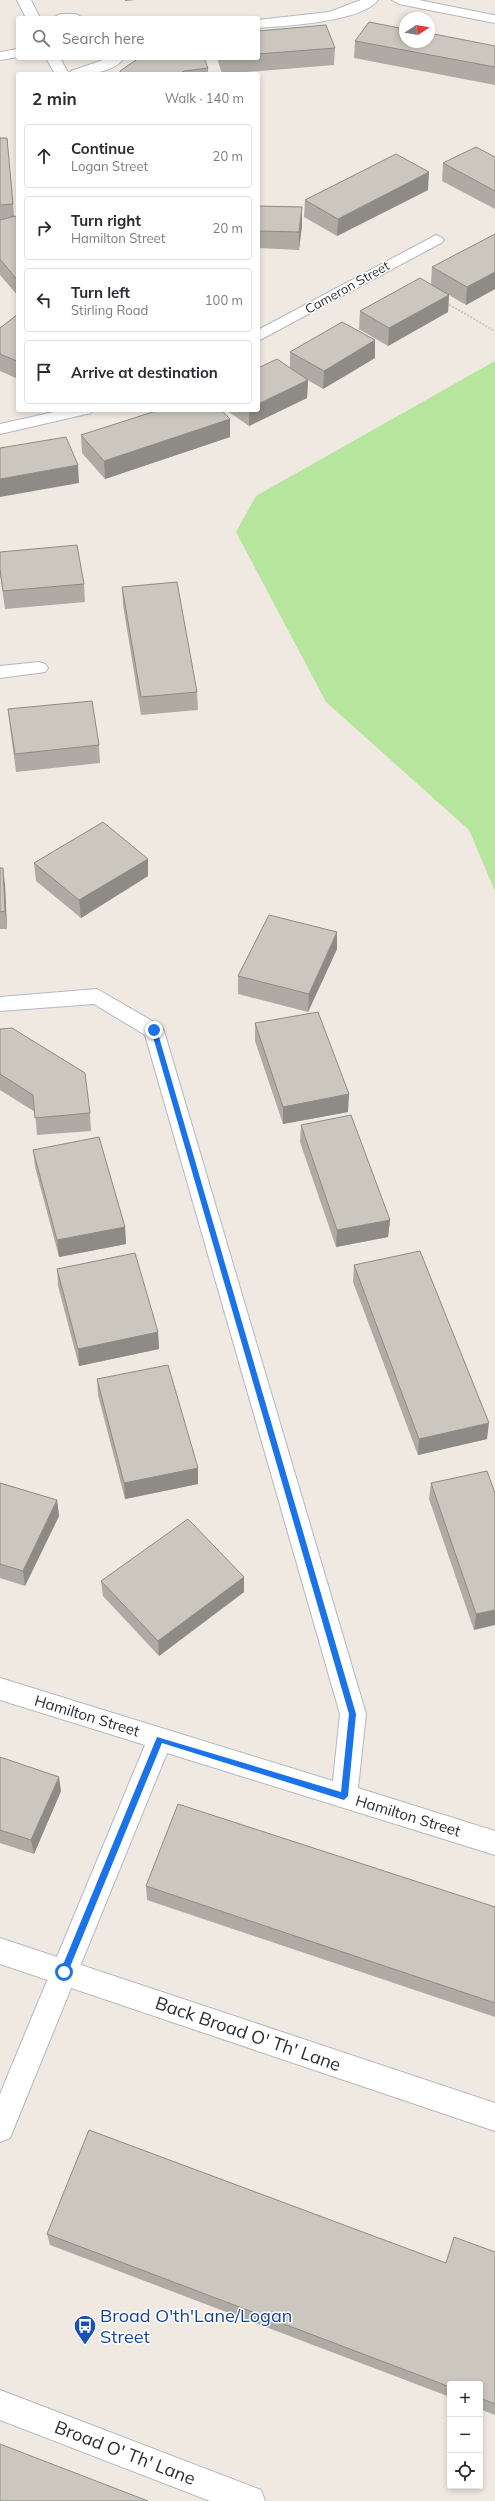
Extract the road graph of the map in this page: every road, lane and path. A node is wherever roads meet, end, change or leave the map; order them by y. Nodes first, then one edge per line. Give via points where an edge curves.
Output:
1 (24, 0) edge
2 (371, 0) edge
3 (399, 0) edge
4 (32, 16) edge
5 (493, 19) dead end
6 (260, 24) edge
7 (16, 53) edge
8 (0, 56) edge
9 (54, 60) edge
10 (115, 60) edge
11 (61, 72) edge
12 (82, 72) edge
13 (436, 240) dead end
14 (384, 266) junction
15 (495, 330) edge
16 (260, 335) edge
17 (76, 412) edge
18 (0, 429) edge
19 (38, 668) dead end
20 (0, 672) edge
21 (0, 1004) edge
22 (0, 1689) edge
23 (160, 1739) junction
24 (344, 1796) junction
25 (495, 1843) edge
26 (0, 1951) edge
27 (64, 1972) junction
28 (495, 2117) edge
29 (0, 2128) edge
30 (0, 2405) edge
31 (250, 2501) edge

1 - 4 street
2 - 6 street via 356,10 333,15
3 - 5 street
7 - 8 street
9 - 11 street
10 - 12 street
13 - 14 street, Cameron Street
14 - 15 path
14 - 16 street, Cameron Street
17 - 18 street
19 - 20 street
21 - 24 street via 97,996 154,1030 352,1714
22 - 23 street, Hamilton Street
23 - 24 street, Hamilton Street
23 - 27 street
24 - 25 street, Hamilton Street
26 - 27 street, Back Broad O' Th' Lane
27 - 28 street, Back Broad O' Th' Lane
27 - 29 street
30 - 31 street, Broad O' Th' Lane

